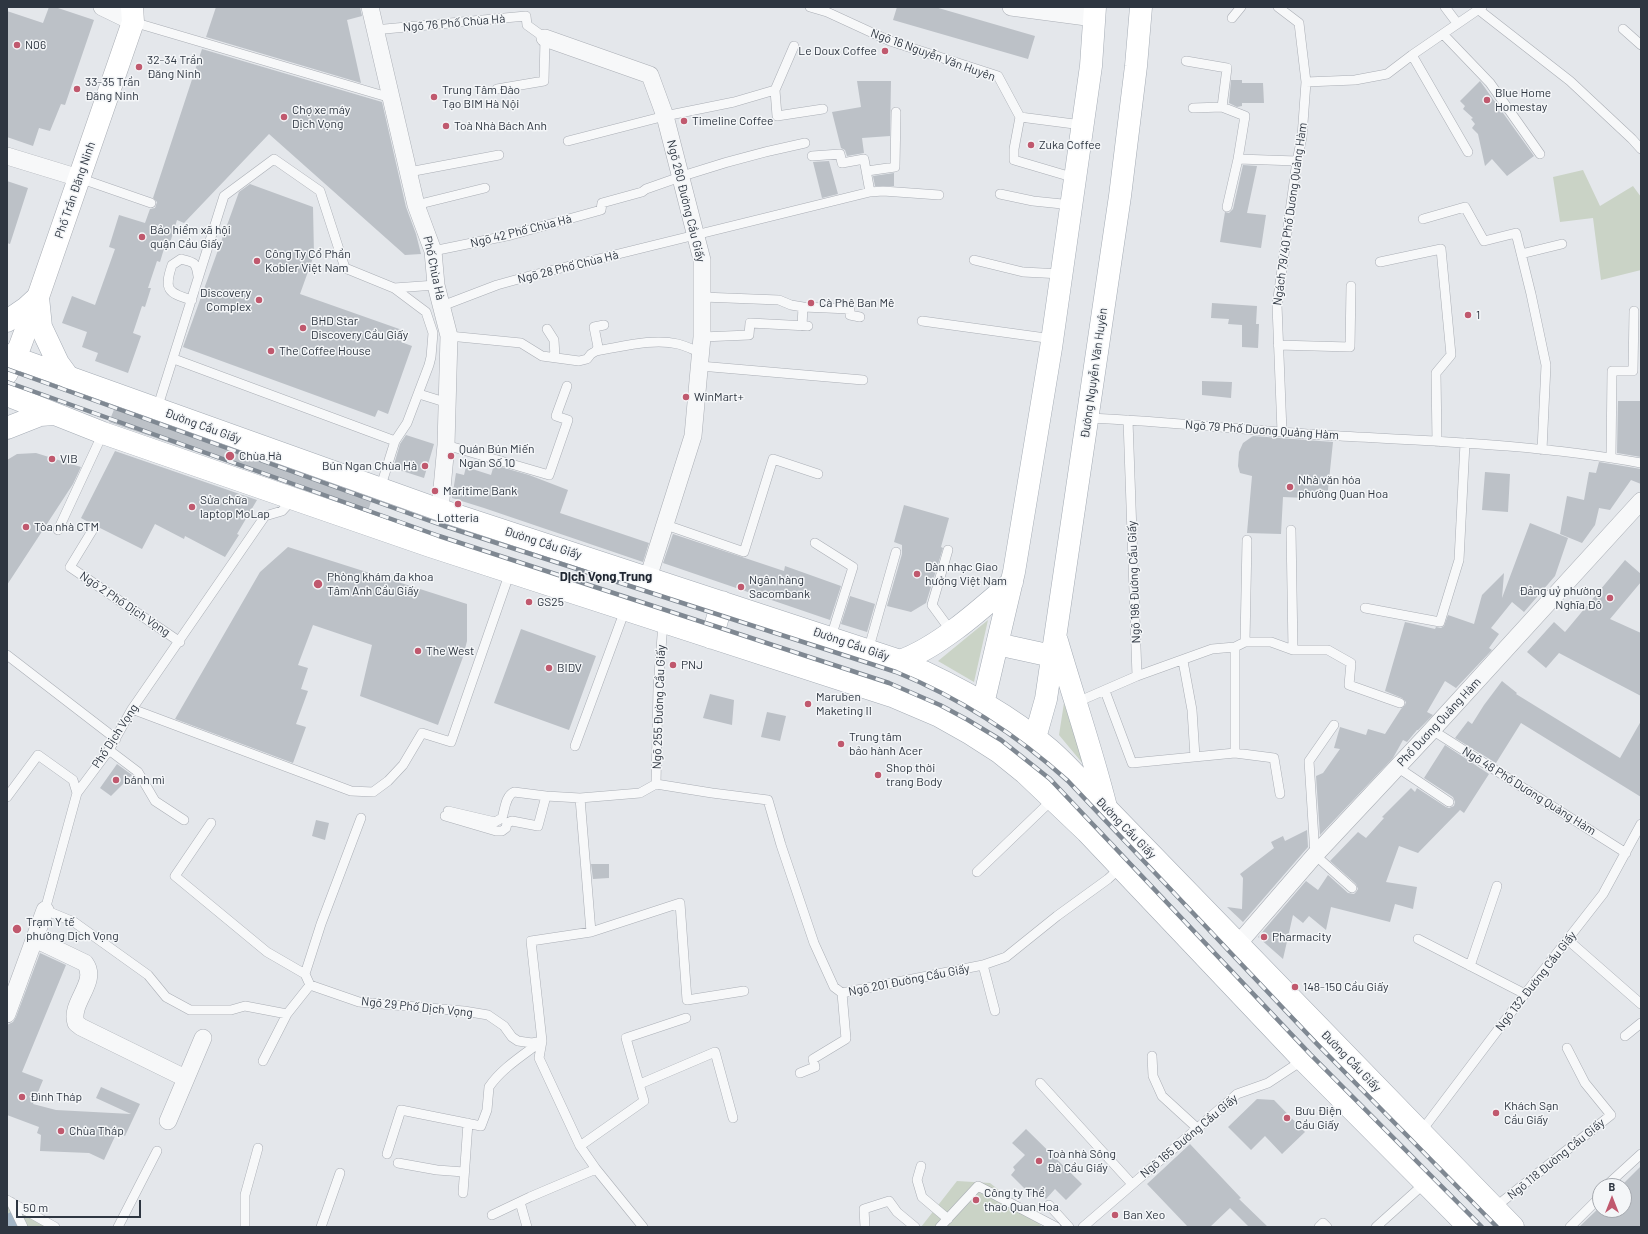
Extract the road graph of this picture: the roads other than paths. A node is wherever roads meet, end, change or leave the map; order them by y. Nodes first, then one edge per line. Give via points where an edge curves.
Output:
1 (102, 7) edge
2 (370, 7) edge
3 (810, 7) edge
4 (1011, 7) edge
5 (1141, 7) edge
6 (1241, 7) edge
7 (1278, 7) edge
8 (1445, 7) edge
9 (1481, 9) edge
10 (828, 10) edge
11 (137, 12) edge
12 (1095, 12) edge
13 (1232, 18) dead end
14 (1457, 23) junction
15 (1623, 29) dead end
16 (374, 30) junction
17 (1443, 34) junction
18 (546, 38) junction
19 (1639, 40) edge
20 (794, 46) dead end
21 (1412, 54) junction
22 (1186, 62) dead end
23 (1306, 82) junction
24 (497, 90) dead end
25 (775, 90) junction
26 (391, 98) junction
27 (1222, 107) junction
28 (1193, 108) dead end
29 (823, 109) dead end
30 (896, 112) dead end
31 (665, 116) junction
32 (1020, 117) junction
33 (1082, 125) junction
34 (568, 141) dead end
35 (805, 143) dead end
36 (1641, 149) edge
37 (1468, 152) dead end
38 (1540, 154) dead end
39 (499, 155) dead end
40 (7, 156) edge
41 (812, 156) dead end
42 (1238, 159) junction
43 (1297, 161) junction
44 (867, 171) junction
45 (409, 172) junction
46 (680, 176) junction
47 (79, 178) junction
48 (1076, 178) junction
49 (485, 188) dead end
50 (870, 192) junction
51 (1000, 194) dead end
52 (939, 195) dead end
53 (152, 203) dead end
54 (416, 205) junction
55 (1072, 205) junction
56 (1227, 207) dead end
57 (1423, 219) dead end
58 (696, 234) junction
59 (1562, 244) dead end
60 (433, 251) junction
61 (1521, 254) junction
62 (974, 260) dead end
63 (1380, 262) dead end
64 (1062, 274) junction
65 (199, 277) junction
66 (436, 285) junction
67 (1351, 286) dead end
68 (394, 288) junction
69 (38, 297) junction
70 (702, 297) junction
71 (192, 300) junction
72 (442, 306) junction
73 (803, 307) junction
74 (1634, 311) dead end
75 (860, 316) dead end
76 (7, 321) edge
77 (922, 321) dead end
78 (604, 325) dead end
79 (547, 329) dead end
80 (449, 336) junction
81 (1053, 339) junction
82 (1278, 344) junction
83 (596, 352) junction
84 (701, 352) junction
85 (555, 357) junction
86 (174, 359) junction
87 (10, 362) edge
88 (69, 378) junction
89 (863, 380) dead end
90 (567, 386) dead end
91 (419, 394) junction
92 (7, 395) edge
93 (448, 403) junction
94 (157, 409) junction
95 (54, 414) junction
96 (1087, 418) junction
97 (1128, 420) junction
98 (7, 428) edge
99 (1282, 432) junction
100 (103, 433) junction
101 (395, 441) junction
102 (1437, 442) junction
103 (1465, 443) junction
104 (446, 445) junction
105 (1542, 450) junction
106 (1611, 458) junction
107 (1641, 463) edge
108 (818, 474) dead end
109 (380, 489) junction
110 (293, 499) junction
111 (1641, 501) edge
112 (440, 510) junction
113 (666, 525) junction
114 (96, 526) dead end
115 (58, 530) dead end
116 (1292, 530) dead end
117 (1247, 540) dead end
118 (815, 543) dead end
119 (948, 550) dead end
120 (896, 552) dead end
121 (510, 572) junction
122 (648, 578) junction
123 (1012, 582) junction
124 (722, 602) junction
125 (1365, 608) dead end
126 (626, 610) junction
127 (663, 623) junction
128 (951, 631) junction
129 (1055, 634) junction
130 (830, 637) junction
131 (712, 638) junction
132 (180, 642) junction
133 (1245, 642) junction
134 (997, 644) junction
135 (1235, 646) junction
136 (1293, 650) junction
137 (868, 651) junction
138 (7, 655) edge
139 (1052, 656) junction
140 (900, 661) junction
141 (1183, 661) junction
142 (1137, 676) junction
143 (1105, 691) junction
144 (1075, 703) junction
145 (1400, 703) dead end
146 (983, 704) junction
147 (132, 709) junction
148 (1334, 724) dead end
149 (1432, 730) junction
150 (1035, 738) junction
151 (116, 739) junction
152 (575, 746) dead end
153 (109, 750) junction
154 (1235, 752) junction
155 (1195, 757) junction
156 (1397, 767) junction
157 (656, 784) junction
158 (77, 792) junction
159 (1280, 794) dead end
160 (546, 796) junction
161 (7, 797) edge
162 (580, 798) junction
163 (1053, 799) junction
164 (1449, 802) dead end
165 (1107, 809) junction
166 (362, 818) dead end
167 (184, 820) dead end
168 (211, 823) dead end
169 (1641, 824) edge
170 (1638, 836) edge
171 (1626, 853) junction
172 (1315, 855) junction
173 (1121, 867) junction
174 (977, 872) dead end
175 (1497, 886) dead end
176 (1352, 888) dead end
177 (45, 910) junction
178 (591, 932) junction
179 (35, 939) junction
180 (1418, 939) dead end
181 (1568, 940) junction
182 (1238, 944) junction
183 (984, 965) junction
184 (1470, 966) junction
185 (306, 974) junction
186 (310, 985) junction
187 (744, 991) dead end
188 (842, 993) junction
189 (1525, 994) junction
190 (1641, 1004) edge
191 (995, 1011) dead end
192 (7, 1014) edge
193 (288, 1014) junction
194 (686, 1018) dead end
195 (1641, 1023) edge
196 (1625, 1036) dead end
197 (203, 1038) dead end
198 (542, 1041) junction
199 (1567, 1048) dead end
200 (1152, 1056) dead end
201 (1303, 1060) junction
202 (263, 1061) dead end
203 (800, 1072) dead end
204 (185, 1078) junction
205 (1040, 1083) dead end
206 (640, 1084) junction
207 (1394, 1106) junction
208 (733, 1118) dead end
209 (168, 1121) dead end
210 (468, 1123) junction
211 (1197, 1128) junction
212 (1372, 1129) junction
213 (1420, 1133) junction
214 (580, 1146) junction
215 (258, 1148) dead end
216 (157, 1151) dead end
217 (386, 1154) dead end
218 (1641, 1154) edge
219 (398, 1163) dead end
220 (922, 1166) dead end
221 (596, 1169) junction
222 (464, 1172) junction
223 (340, 1173) dead end
224 (1615, 1178) edge
225 (1425, 1183) junction
226 (1132, 1184) junction
227 (463, 1193) dead end
228 (9, 1201) edge
229 (520, 1202) junction
230 (1049, 1205) dead end
231 (1592, 1205) edge
232 (1494, 1208) junction
233 (492, 1216) dead end
234 (948, 1218) junction
235 (23, 1227) edge
236 (55, 1227) edge
237 (118, 1227) edge
238 (245, 1227) edge
239 (321, 1227) edge
240 (527, 1227) edge
241 (643, 1227) edge
242 (865, 1227) edge
243 (915, 1227) edge
244 (940, 1227) edge
245 (1056, 1227) edge
246 (1070, 1227) edge
247 (1083, 1227) edge
248 (1319, 1227) edge
249 (1327, 1227) edge
250 (1376, 1227) edge
251 (1469, 1227) edge
252 (1513, 1227) edge
253 (1570, 1227) edge

1 - 11 street
2 - 16 street, Phố Chùa Hà
3 - 10 lane, Ngõ 16 Nguyễn Văn Huyên
4 - 12 street
5 - 96 main road, Đường Nguyễn Văn Huyên via 1120,196
6 - 13 lane
7 - 23 lane, Ngách 79/40 Phố Dương Quảng Hàm via 1299,23
8 - 14 lane
9 - 14 lane
9 - 36 lane via 1570,81
10 - 32 lane, Ngõ 16 Nguyễn Văn Huyên via 890,42 998,76
11 - 26 lane
11 - 47 main road, Phố Trần Đăng Ninh
12 - 33 main road via 1091,66
14 - 17 lane
15 - 19 lane
16 - 18 lane, Ngõ 76 Phố Chùa Hà via 526,16 527,25
16 - 26 street, Phố Chùa Hà
17 - 21 lane
17 - 38 lane via 1490,83
18 - 24 lane via 544,81
18 - 31 street, Ngõ 260 Đường Cầu Giấy via 650,75
20 - 25 lane
21 - 23 lane via 1387,74 1355,80
21 - 37 lane
22 - 27 lane via 1227,68
23 - 43 lane, Ngách 79/40 Phố Dương Quảng Hàm via 1302,137
25 - 29 lane via 777,116
25 - 31 lane via 734,102
26 - 45 street, Phố Chùa Hà
27 - 28 lane
27 - 42 lane via 1245,116
30 - 44 lane via 895,167
31 - 34 lane
31 - 46 street, Ngõ 260 Đường Cầu Giấy
32 - 33 lane
32 - 48 lane via 1014,160
33 - 48 main road
35 - 46 lane via 761,152
39 - 45 lane
40 - 47 street
41 - 44 lane via 840,154 842,163 864,159
42 - 43 lane
42 - 56 lane
43 - 82 lane, Ngách 79/40 Phố Dương Quảng Hàm via 1277,305
44 - 50 lane
45 - 54 street, Phố Chùa Hà
46 - 58 street, Ngõ 260 Đường Cầu Giấy
46 - 60 lane, Ngõ 42 Phố Chùa Hà via 642,192 602,203 602,210 511,235
47 - 53 lane
47 - 69 main road, Phố Trần Đăng Ninh
48 - 55 main road
49 - 54 lane
50 - 52 lane, Ngõ 28 Phố Chùa Hà
50 - 58 lane, Ngõ 28 Phố Chùa Hà
51 - 55 lane
54 - 60 street, Phố Chùa Hà
55 - 64 main road
57 - 61 lane via 1465,207 1484,241 1516,233
58 - 70 street, Ngõ 260 Đường Cầu Giấy via 702,260
58 - 72 lane, Ngõ 28 Phố Chùa Hà via 497,285
59 - 61 lane
60 - 66 street, Phố Chùa Hà
61 - 105 lane via 1546,365
62 - 64 lane via 1023,272
63 - 102 lane via 1441,248 1451,354 1436,373
64 - 81 main road
65 - 68 lane via 224,196 274,159 320,191 345,268
65 - 71 lane
65 - 71 lane via 197,266 192,261 181,259 172,265 167,278 170,291
66 - 68 lane
66 - 72 street, Phố Chùa Hà
67 - 82 lane via 1350,347
68 - 91 lane via 426,312 433,333 431,357
69 - 76 main road
69 - 87 main road, Phố Trần Đăng Ninh
69 - 88 main road via 41,327 58,363
70 - 73 lane via 779,300
70 - 84 street, Ngõ 260 Đường Cầu Giấy
71 - 86 lane
72 - 80 street, Phố Chùa Hà
73 - 75 lane via 850,309 850,315
73 - 84 lane via 805,326 750,323 749,335
74 - 106 lane via 1633,372 1612,371
77 - 81 lane
78 - 83 lane via 594,326 598,347
79 - 85 lane via 554,340
80 - 85 lane via 521,343 542,356
80 - 93 street, Phố Chùa Hà
81 - 123 main road
82 - 99 lane, Ngách 79/40 Phố Dương Quảng Hàm
83 - 84 lane via 639,344 668,343 680,344
83 - 85 lane via 579,361
84 - 89 lane
84 - 113 street, Ngõ 260 Đường Cầu Giấy via 694,436
86 - 94 lane
86 - 101 lane
87 - 88 main road, Đường Cầu Giấy
88 - 94 main road, Đường Cầu Giấy
90 - 104 lane via 556,416 568,420 549,475
91 - 93 lane
91 - 101 lane via 407,423
92 - 95 main road
93 - 104 street, Phố Chùa Hà
94 - 109 main road, Đường Cầu Giấy
95 - 98 main road via 40,415
95 - 100 main road
96 - 97 lane, Ngõ 79 Phố Dương Quảng Hàm
96 - 129 main road, Đường Nguyễn Văn Huyên
97 - 99 lane, Ngõ 79 Phố Dương Quảng Hàm
97 - 142 lane, Ngõ 196 Đường Cầu Giấy
99 - 102 lane, Ngõ 79 Phố Dương Quảng Hàm
100 - 110 main road
100 - 115 lane
101 - 109 lane
102 - 103 lane, Ngõ 79 Phố Dương Quảng Hàm
103 - 105 lane, Ngõ 79 Phố Dương Quảng Hàm
103 - 125 lane via 1459,560 1440,622
104 - 112 street, Phố Chùa Hà
105 - 106 lane, Ngõ 79 Phố Dương Quảng Hàm
106 - 107 lane, Ngõ 79 Phố Dương Quảng Hàm
108 - 113 lane via 774,460 744,552
109 - 112 main road, Đường Cầu Giấy
110 - 121 main road
110 - 132 lane, Phố Dịch Vọng via 282,511 265,516
111 - 149 street, Phố Dương Quảng Hàm
112 - 122 main road, Đường Cầu Giấy
113 - 122 street, Ngõ 260 Đường Cầu Giấy
114 - 132 lane, Ngõ 2 Phố Dịch Vọng via 70,567
116 - 136 lane
117 - 133 lane
118 - 130 lane via 853,567
119 - 128 lane via 932,605
120 - 137 lane
121 - 126 main road
121 - 147 lane via 451,742 422,733 403,765 373,792 351,791
122 - 124 main road, Đường Cầu Giấy
123 - 128 main road
123 - 134 main road
124 - 130 main road, Đường Cầu Giấy
124 - 131 main road
126 - 127 main road
126 - 152 lane
127 - 131 main road
127 - 157 lane, Ngõ 255 Đường Cầu Giấy via 658,688
128 - 140 main road
129 - 139 main road, Đường Nguyễn Văn Huyên
129 - 144 main road
130 - 137 main road, Đường Cầu Giấy
131 - 163 main road via 892,696 939,716 999,752
132 - 147 lane, Phố Dịch Vọng
133 - 135 lane
133 - 136 lane via 1271,642
134 - 139 main road
134 - 146 main road
135 - 141 lane via 1212,649
135 - 154 lane
136 - 145 lane via 1328,650 1351,663 1349,685
137 - 140 main road, Đường Cầu Giấy
138 - 151 lane
139 - 150 main road, Đường Nguyễn Văn Huyên via 1046,699
140 - 146 main road, Đường Cầu Giấy
141 - 142 lane
141 - 155 lane via 1192,710
142 - 143 lane
143 - 144 lane
143 - 155 lane via 1132,763
144 - 165 main road
146 - 150 main road, Đường Cầu Giấy
147 - 151 lane, Phố Dịch Vọng
148 - 172 lane via 1310,761
149 - 156 street, Phố Dương Quảng Hàm
149 - 171 lane, Ngõ 48 Phố Dương Quảng Hàm
150 - 165 main road, Đường Cầu Giấy via 1073,772
151 - 153 lane, Phố Dịch Vọng
153 - 158 lane, Phố Dịch Vọng
153 - 167 lane via 138,772 155,801
154 - 155 lane
154 - 159 lane via 1274,758
156 - 164 lane
156 - 172 street, Phố Dương Quảng Hàm
157 - 162 lane, Ngõ 255 Đường Cầu Giấy via 640,792
157 - 188 lane, Ngõ 201 Đường Cầu Giấy via 768,800 814,943 834,986
158 - 161 lane via 73,780 38,755
158 - 177 lane, Phố Dịch Vọng
160 - 160 lane, Ngõ 255 Đường Cầu Giấy via 538,826 512,821 507,823 502,831 496,831 447,813 495,822 502,818 511,793
160 - 162 lane, Ngõ 255 Đường Cầu Giấy
162 - 178 lane
163 - 173 main road
163 - 174 lane
165 - 182 main road, Đường Cầu Giấy
166 - 185 lane via 321,924
168 - 185 lane via 175,876 267,952
169 - 170 lane, Ngõ 132 Đường Cầu Giấy
170 - 171 lane, Ngõ 132 Đường Cầu Giấy
171 - 181 lane, Ngõ 132 Đường Cầu Giấy via 1603,894
172 - 176 lane
172 - 182 street, Phố Dương Quảng Hàm
173 - 183 lane, Ngõ 201 Đường Cầu Giấy via 1006,957
173 - 201 main road
175 - 184 lane
177 - 179 street, Phố Dịch Vọng
177 - 193 lane via 74,922 148,975 166,997 190,1010 232,1010 245,1006
178 - 187 lane via 680,903 688,1000
178 - 198 lane via 531,941
179 - 192 street, Phố Dịch Vọng
179 - 204 street via 85,964 89,969 89,977 75,1012 76,1023
180 - 184 lane
181 - 189 lane, Ngõ 132 Đường Cầu Giấy
181 - 190 lane
182 - 207 main road, Đường Cầu Giấy
183 - 188 lane, Ngõ 201 Đường Cầu Giấy
183 - 191 lane
184 - 189 lane
185 - 186 lane
186 - 193 lane
186 - 198 lane, Ngõ 29 Phố Dịch Vọng via 359,1002 488,1014 518,1041
188 - 203 lane via 846,1039 813,1059 815,1067
189 - 213 lane, Ngõ 132 Đường Cầu Giấy
193 - 202 lane
194 - 206 lane via 626,1038
195 - 196 lane
197 - 204 street
198 - 210 lane via 491,1084 487,1110 481,1126
198 - 214 lane via 539,1058
199 - 232 lane, Ngõ 118 Đường Cầu Giấy via 1585,1082 1611,1115
200 - 211 lane via 1153,1076 1162,1096
201 - 211 lane, Ngõ 165 Đường Cầu Giấy via 1268,1083 1237,1094
201 - 212 main road
204 - 209 street
205 - 226 lane
206 - 208 lane via 715,1052
206 - 214 lane via 644,1101
207 - 212 main road
207 - 213 main road, Đường Cầu Giấy
210 - 217 lane via 401,1110
210 - 222 lane
211 - 226 lane, Ngõ 165 Đường Cầu Giấy
212 - 225 main road
213 - 232 main road, Đường Cầu Giấy
214 - 221 lane
215 - 238 lane via 245,1196
216 - 237 lane
218 - 224 lane
219 - 222 lane
220 - 234 lane via 917,1180 922,1197
221 - 229 lane
221 - 241 lane
222 - 227 lane
223 - 239 lane
225 - 250 lane
225 - 251 main road
226 - 247 lane, Ngõ 165 Đường Cầu Giấy
228 - 235 lane
228 - 236 lane
229 - 233 lane
229 - 240 lane
230 - 246 lane
231 - 253 lane
232 - 252 main road, Đường Cầu Giấy
234 - 244 lane
234 - 245 lane via 978,1186
242 - 243 lane via 864,1208 889,1201 897,1212
248 - 249 lane via 1323,1223

